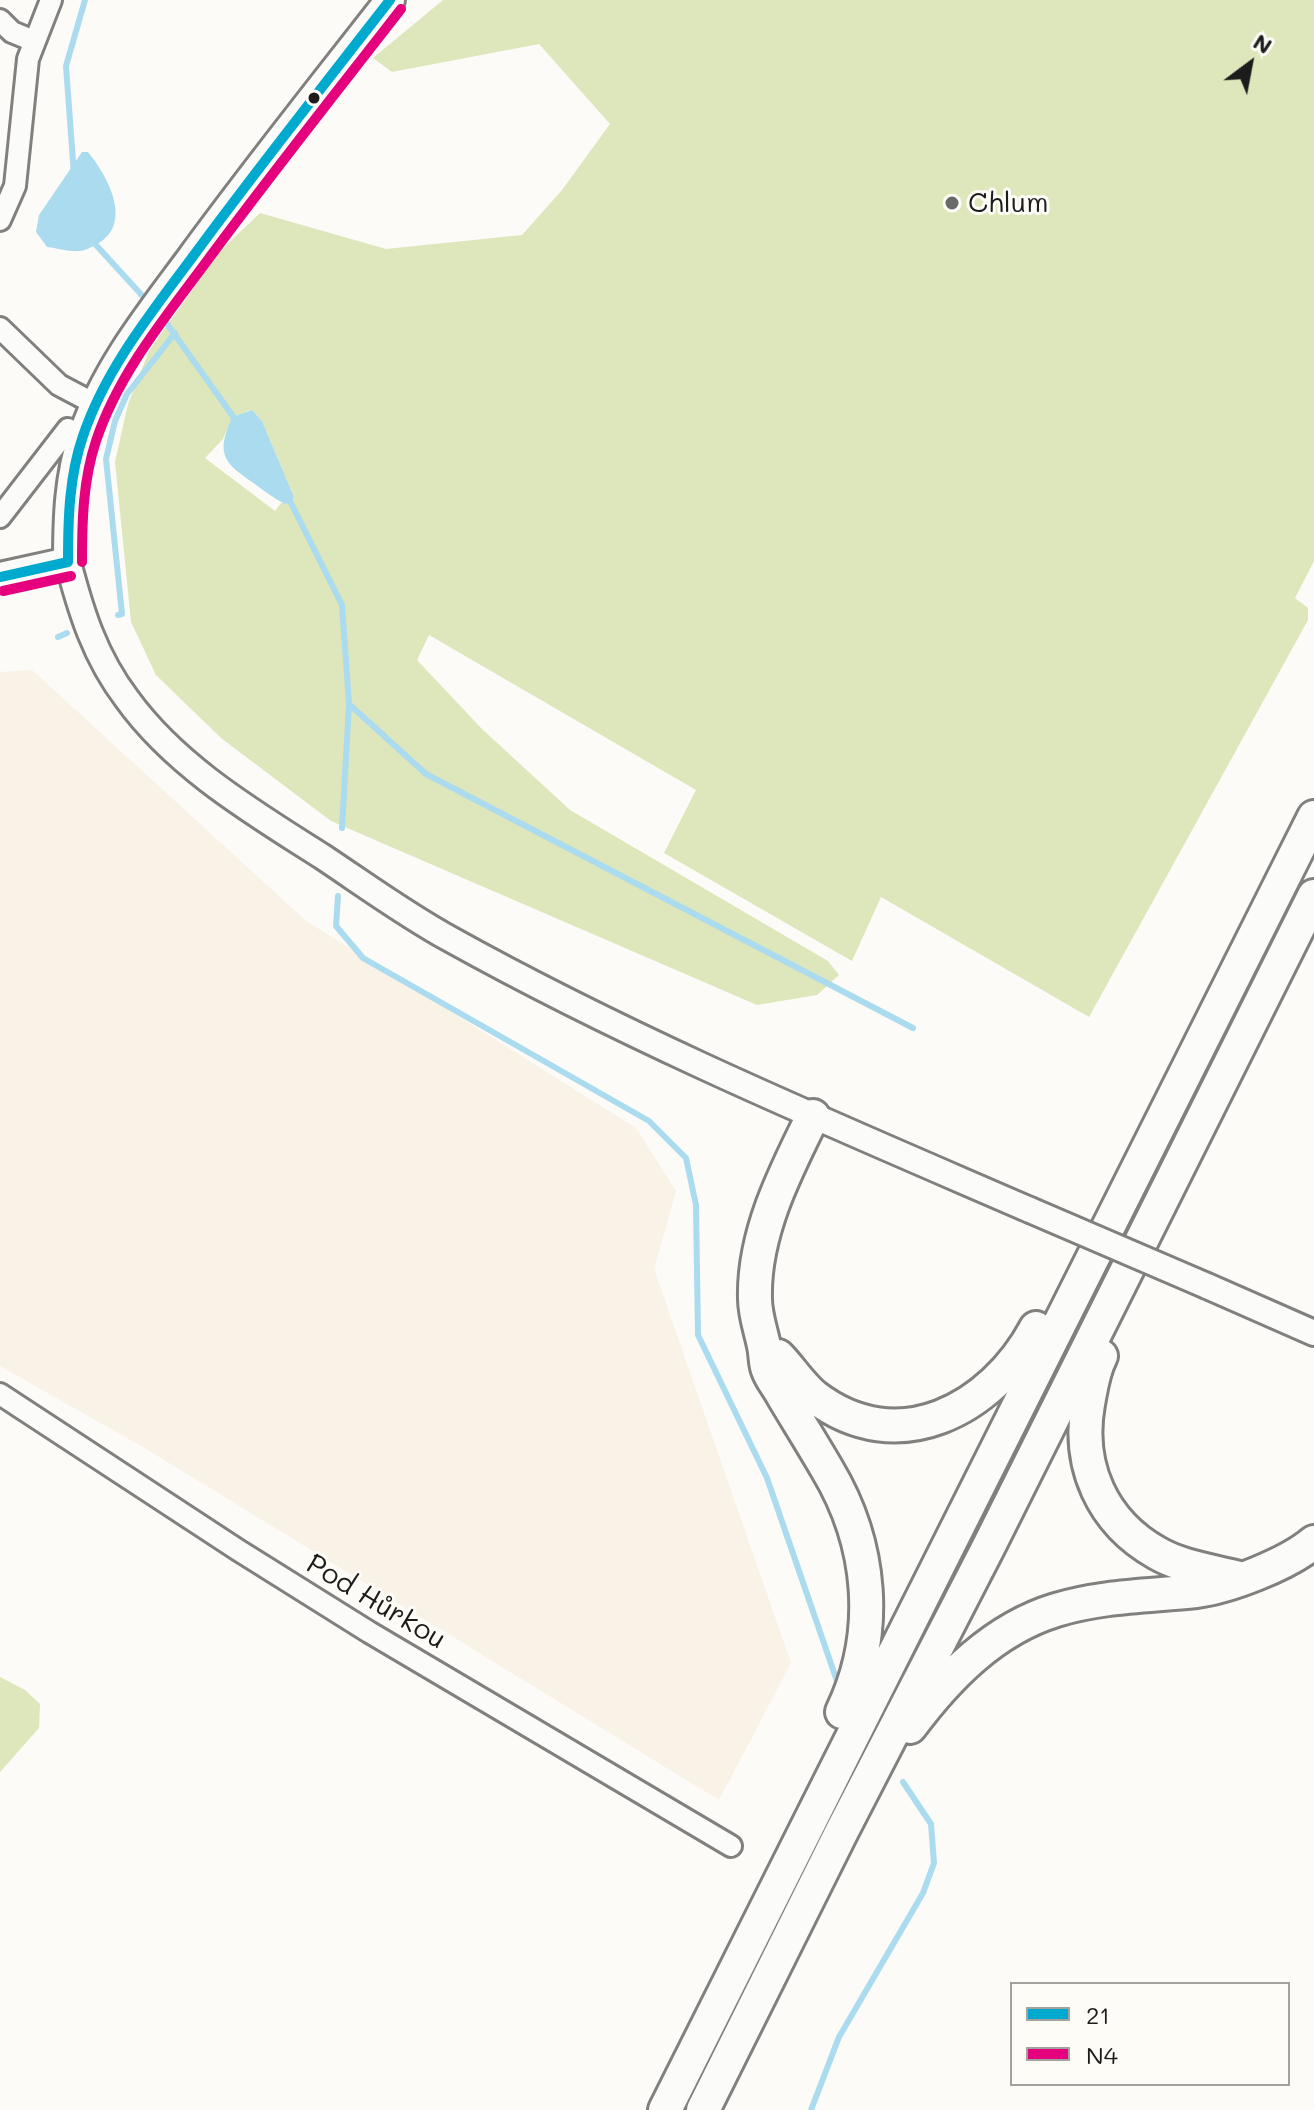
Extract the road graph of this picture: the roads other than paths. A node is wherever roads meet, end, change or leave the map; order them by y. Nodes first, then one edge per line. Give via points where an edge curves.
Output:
1 (51, 0) edge
2 (390, 0) edge
3 (0, 20) edge
4 (34, 41) junction
5 (0, 220) edge
6 (0, 328) edge
7 (95, 404) junction
8 (68, 429) dead end
9 (0, 517) edge
10 (68, 562) junction
11 (0, 577) edge
12 (1314, 817) edge
13 (1314, 896) edge
14 (1263, 998) junction
15 (813, 1116) junction
16 (1118, 1204) junction
17 (1314, 1333) edge
18 (764, 1343) junction
19 (0, 1394) edge
20 (1314, 1542) edge
21 (1239, 1578) junction
22 (842, 1831) junction
23 (731, 1846) dead end
24 (774, 1887) junction
25 (665, 2110) edge
26 (703, 2110) edge

1 - 4 street
2 - 7 main road via 231,203 157,305
3 - 4 street
4 - 5 street via 23,94 15,186
6 - 7 street via 59,385
7 - 10 main road via 72,475
8 - 9 street
10 - 11 main road
10 - 15 street via 83,620 108,673 147,724 194,767 264,819 450,939 581,1008
12 - 16 highway
13 - 14 highway
14 - 21 highway via 1245,1071 1098,1362 1085,1431 1099,1498 1137,1541 1161,1556
14 - 22 highway
15 - 17 street, bridge
15 - 18 highway via 758,1254 755,1303
16 - 18 highway via 1070,1263 1016,1361 983,1395 939,1419 891,1424 840,1412 799,1383
16 - 24 highway
18 - 24 highway via 768,1371 846,1506 864,1561 866,1591 865,1637 853,1689 777,1844
19 - 23 street, Pod Hůrkou via 369,1632
20 - 21 highway via 1274,1567
21 - 22 highway via 1200,1590 1113,1598 1056,1610 1008,1631 961,1667 911,1726 871,1807
22 - 26 highway
24 - 25 highway

